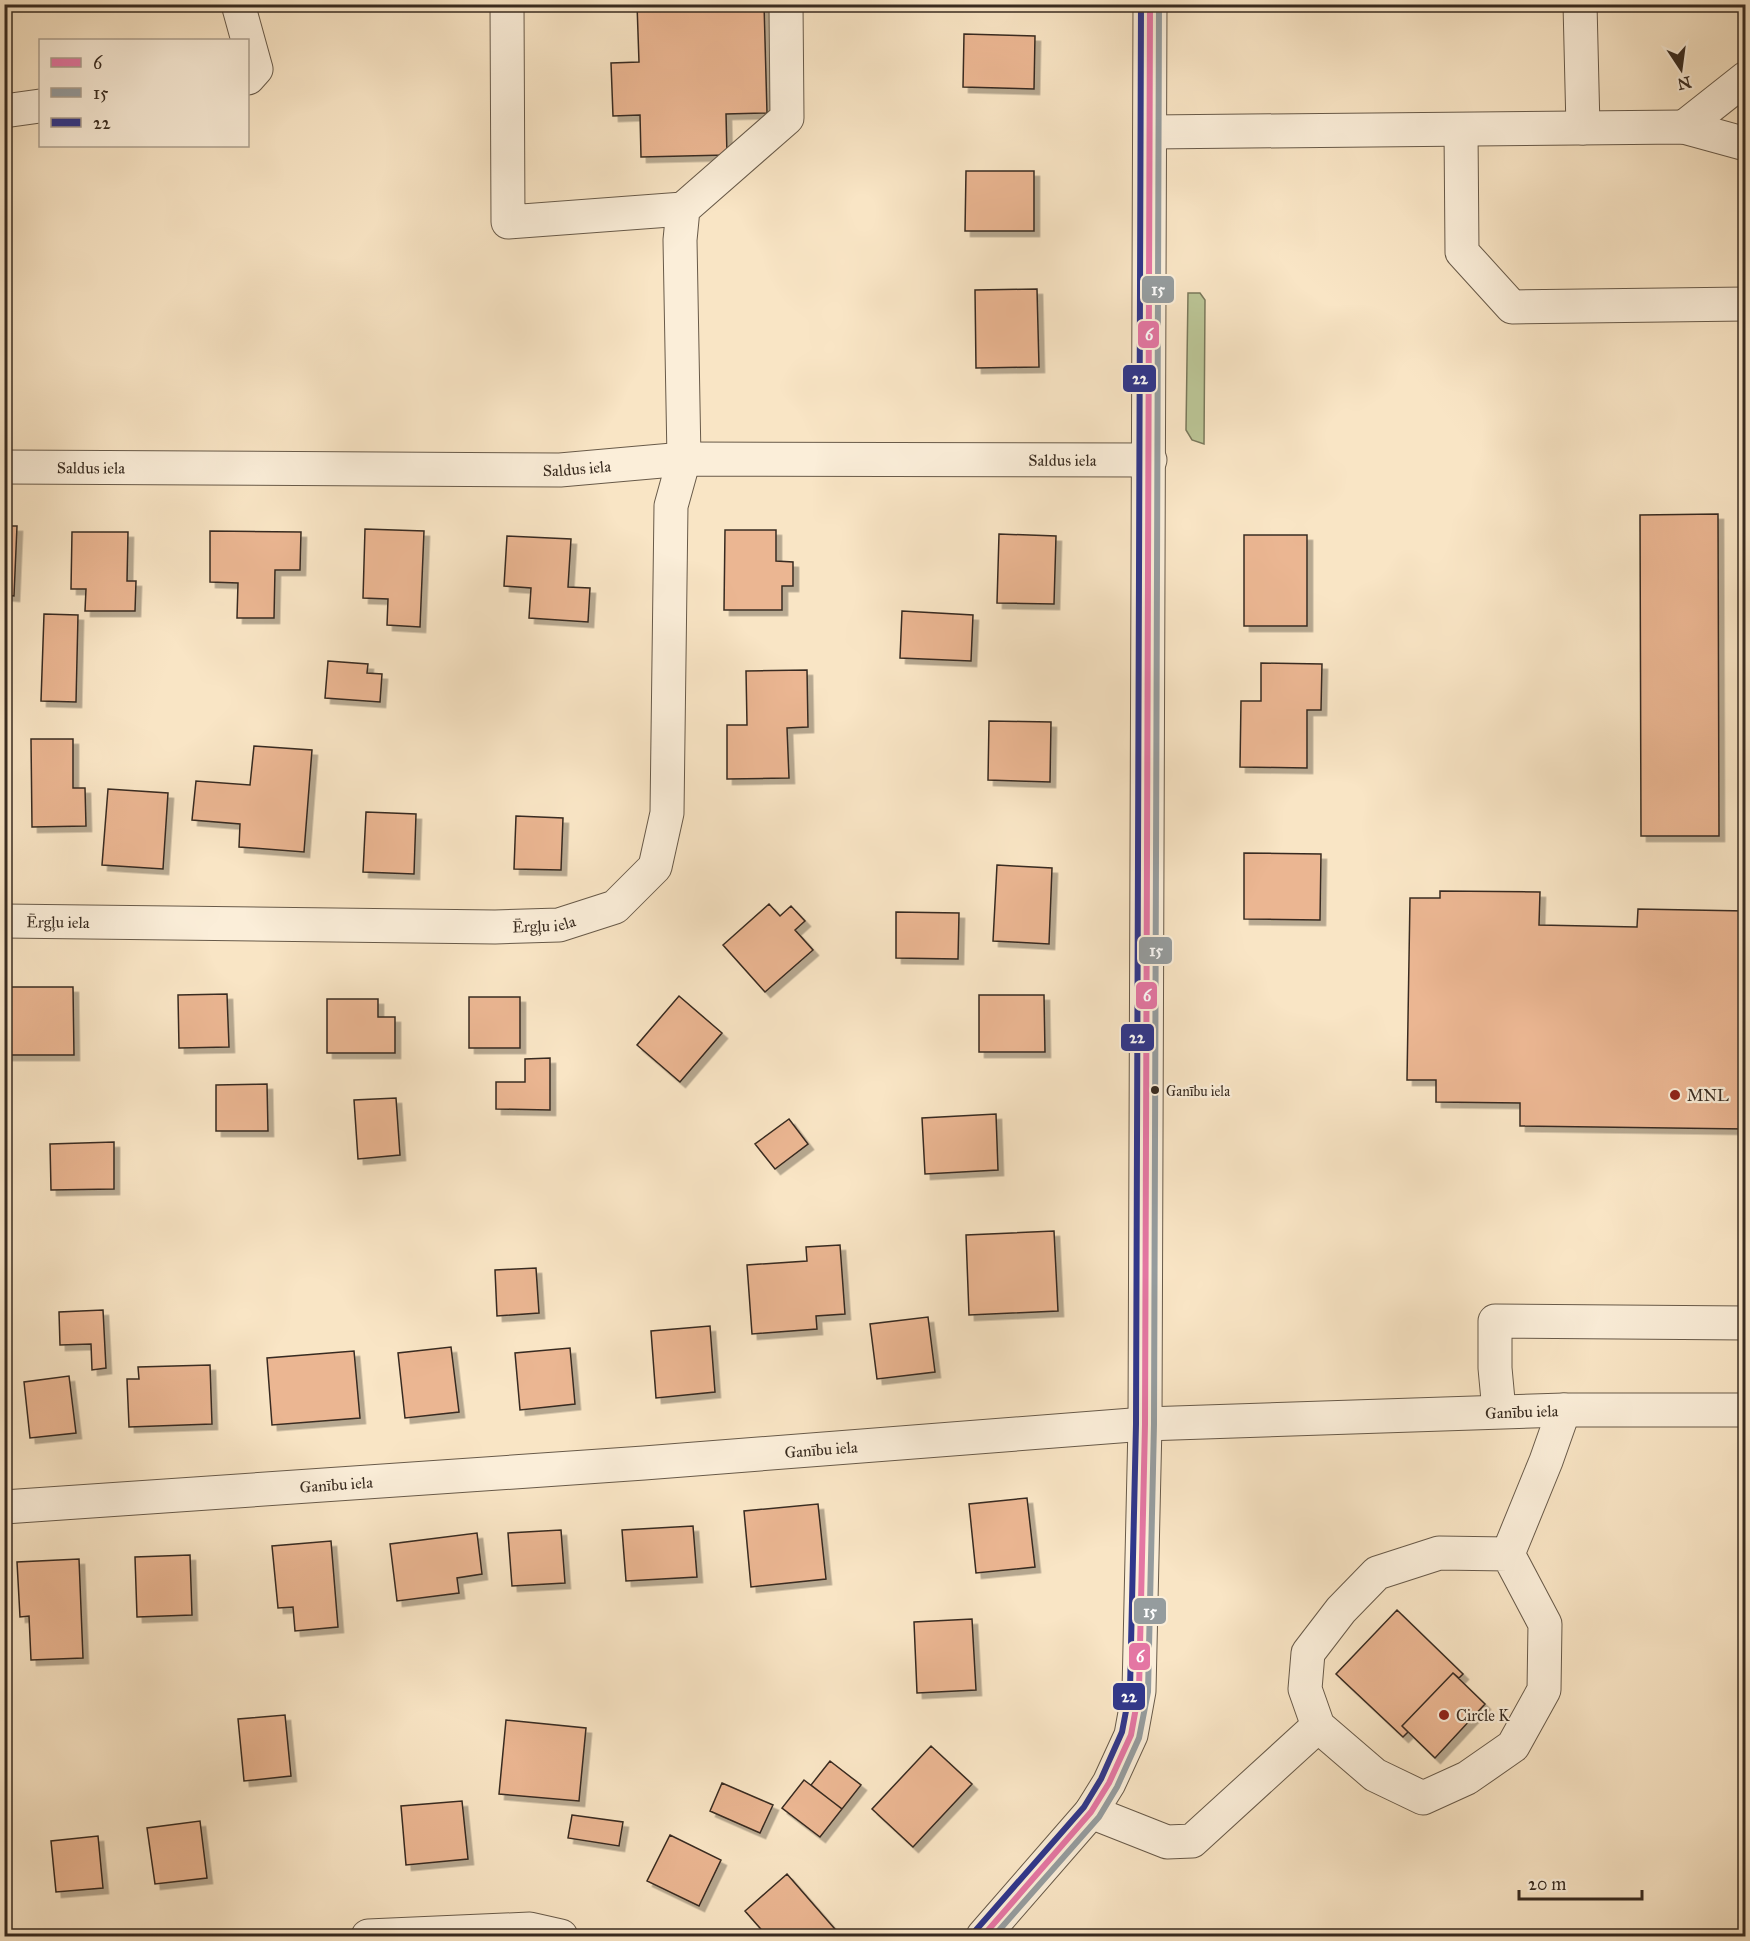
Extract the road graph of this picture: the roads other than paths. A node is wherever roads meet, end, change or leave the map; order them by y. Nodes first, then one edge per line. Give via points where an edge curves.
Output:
1 (238, 4) edge
2 (507, 4) edge
3 (786, 4) edge
4 (1150, 4) edge
5 (1580, 4) edge
6 (248, 39) edge
7 (249, 44) edge
8 (249, 77) edge
9 (1746, 78) edge
10 (39, 106) edge
11 (4, 111) edge
12 (1583, 128) junction
13 (1684, 128) junction
14 (1461, 130) junction
15 (1150, 132) junction
16 (1746, 144) edge
17 (683, 209) junction
18 (1746, 304) edge
19 (684, 459) junction
20 (1150, 460) junction
21 (4, 467) edge
22 (4, 921) edge
23 (1746, 1323) edge
24 (1564, 1410) junction
25 (1746, 1410) edge
26 (1499, 1411) junction
27 (1145, 1424) junction
28 (4, 1507) edge
29 (1508, 1554) junction
30 (1318, 1726) junction
31 (1091, 1812) junction
32 (368, 1936) edge
33 (561, 1936) edge
34 (983, 1936) edge

1 - 6 street
2 - 17 street via 508,222
3 - 17 street via 787,118
4 - 15 street
5 - 12 street
7 - 8 street via 256,69
9 - 13 street
10 - 11 street
12 - 13 street
12 - 14 street
13 - 16 street
14 - 15 street
14 - 18 street via 1462,252 1512,307
15 - 20 street
17 - 19 street, Ērgļu iela via 680,240
19 - 20 street, Saldus iela
19 - 21 street, Saldus iela via 560,470
19 - 22 street, Ērgļu iela via 671,506 667,813 655,867 615,907 559,925 495,927
20 - 27 street
23 - 26 street via 1495,1321
24 - 25 street, Ganību iela
24 - 26 street, Ganību iela
24 - 29 street
26 - 27 street, Ganību iela
27 - 28 street, Ganību iela
27 - 31 street via 1139,1690 1131,1734
29 - 30 street via 1439,1553 1377,1573 1341,1610 1308,1653 1305,1689
29 - 30 street via 1545,1623 1544,1689 1513,1746 1467,1778 1423,1798 1375,1775
30 - 31 street via 1191,1841 1167,1842
31 - 34 street
32 - 33 street via 530,1929

